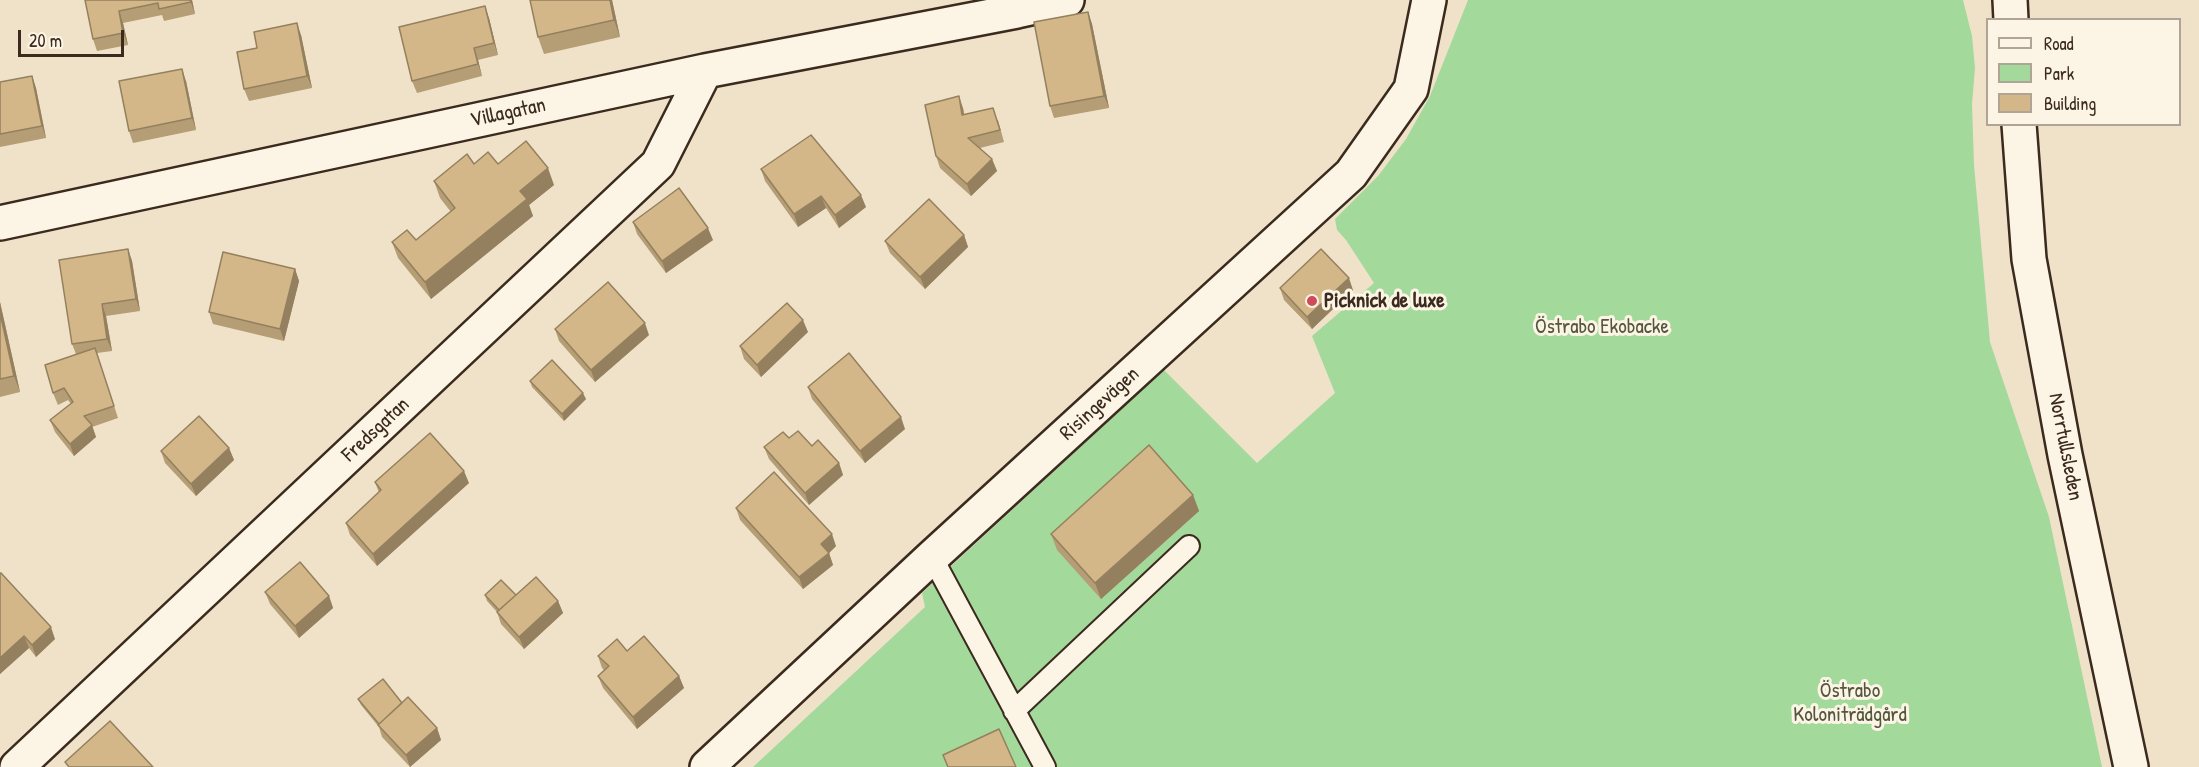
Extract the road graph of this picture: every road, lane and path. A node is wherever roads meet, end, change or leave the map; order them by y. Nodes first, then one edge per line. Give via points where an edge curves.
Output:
1 (1067, 0) edge
2 (1429, 0) edge
3 (2010, 0) edge
4 (1012, 6) edge
5 (2011, 18) edge
6 (705, 71) junction
7 (2019, 126) edge
8 (0, 222) edge
9 (1189, 546) dead end
10 (932, 557) junction
11 (1014, 711) junction
12 (17, 767) edge
13 (707, 767) edge
14 (1045, 767) edge
15 (2132, 767) edge

1 - 4 street, Villagatan
2 - 10 street, Risingevägen via 1411,89 1351,174
3 - 5 street
4 - 6 street, Villagatan
6 - 8 street, Villagatan
6 - 12 street, Fredsgatan via 658,164
7 - 15 street, Norrtullsleden via 2029,259 2065,455
9 - 11 lane
10 - 11 lane
10 - 13 street, Risingevägen
11 - 14 lane

